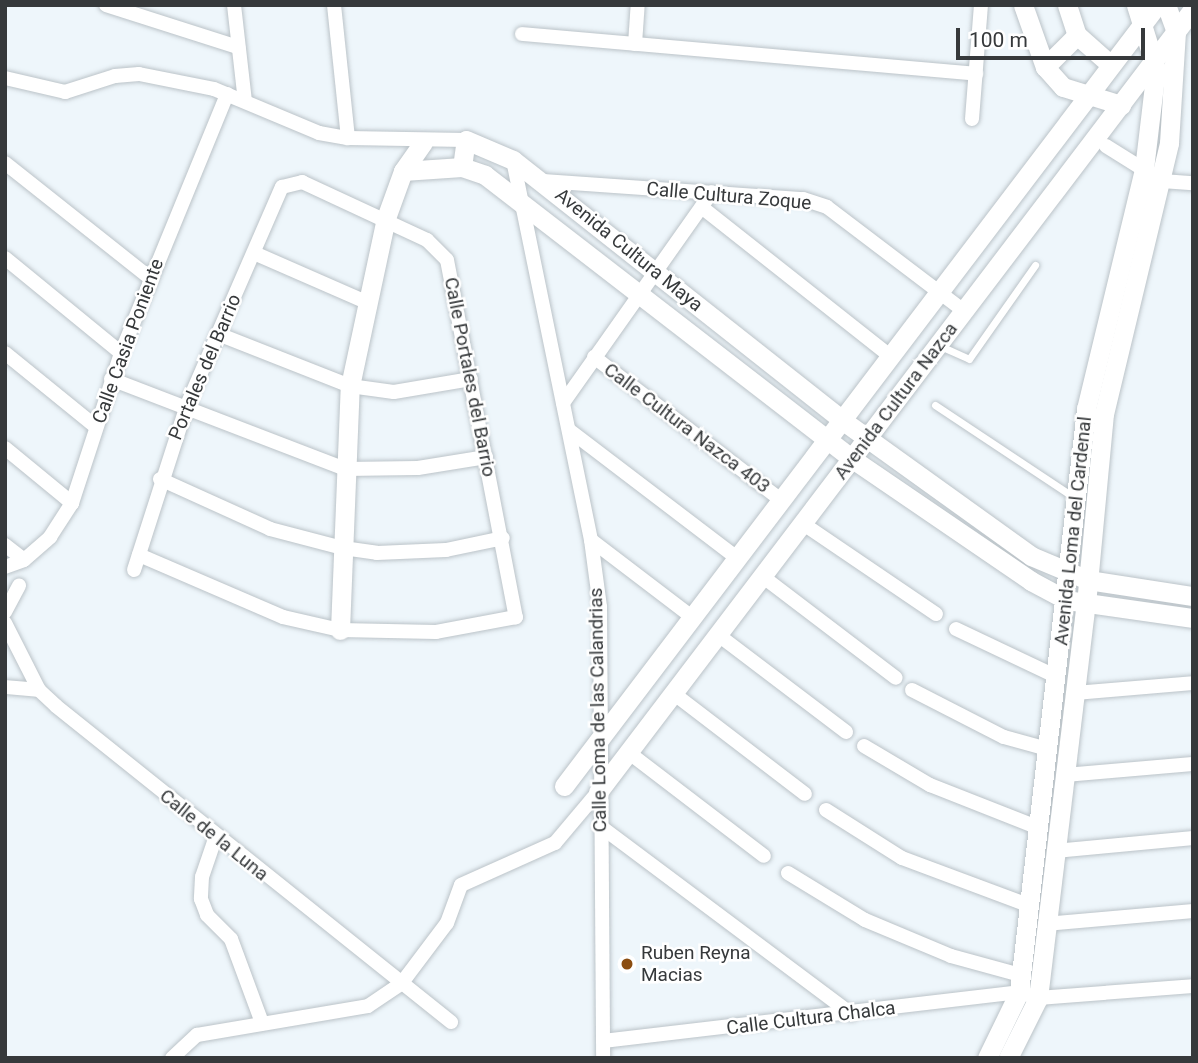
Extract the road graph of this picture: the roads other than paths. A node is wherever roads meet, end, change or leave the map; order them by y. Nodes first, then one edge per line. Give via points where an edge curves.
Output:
1 (106, 5) edge
2 (234, 5) edge
3 (334, 5) edge
4 (638, 5) edge
5 (981, 5) edge
6 (1023, 5) edge
7 (1067, 5) edge
8 (1157, 5) edge
9 (1166, 5) edge
10 (1193, 9) edge
11 (1139, 15) edge
12 (1176, 32) junction
13 (522, 34) dead end
14 (1077, 35) junction
15 (635, 44) junction
16 (238, 47) junction
17 (1154, 62) junction
18 (1111, 65) junction
19 (1045, 67) junction
20 (976, 74) junction
21 (5, 78) edge
22 (228, 94) junction
23 (1088, 95) junction
24 (245, 101) junction
25 (1121, 105) junction
26 (972, 119) dead end
27 (348, 138) junction
28 (466, 140) junction
29 (423, 142) junction
30 (1106, 146) dead end
31 (513, 160) junction
32 (5, 163) edge
33 (462, 167) junction
34 (1143, 169) junction
35 (402, 171) junction
36 (543, 181) junction
37 (1162, 181) junction
38 (302, 182) joint
39 (1193, 183) edge
40 (712, 192) junction
41 (523, 205) junction
42 (704, 209) junction
43 (386, 218) junction
44 (254, 253) junction
45 (5, 258) edge
46 (1035, 265) dead end
47 (657, 273) junction
48 (150, 278) junction
49 (939, 292) junction
50 (640, 295) junction
51 (366, 302) junction
52 (964, 311) junction
53 (218, 334) junction
54 (938, 345) junction
55 (5, 353) edge
56 (121, 353) junction
57 (890, 356) junction
58 (594, 357) junction
59 (1103, 367) junction
60 (111, 379) junction
61 (471, 379) junction
62 (350, 386) junction
63 (563, 403) junction
64 (187, 405) junction
65 (935, 405) dead end
66 (1095, 411) junction
67 (842, 420) junction
68 (96, 427) junction
69 (569, 430) junction
70 (867, 439) junction
71 (827, 440) junction
72 (5, 448) edge
73 (486, 457) junction
74 (852, 458) junction
75 (345, 469) junction
76 (160, 479) junction
77 (781, 500) junction
78 (1079, 500) junction
79 (72, 503) junction
80 (802, 523) junction
81 (503, 538) junction
82 (591, 540) junction
83 (5, 545) edge
84 (343, 548) junction
85 (139, 555) junction
86 (737, 558) junction
87 (24, 560) junction
88 (5, 567) edge
89 (134, 570) dead end
90 (762, 576) junction
91 (1079, 578) junction
92 (19, 586) dead end
93 (1193, 596) edge
94 (1066, 600) junction
95 (1086, 604) junction
96 (5, 612) edge
97 (936, 614) dead end
98 (692, 617) junction
99 (1193, 618) edge
100 (5, 623) edge
101 (956, 629) dead end
102 (340, 630) junction
103 (717, 634) junction
104 (1057, 677) junction
105 (896, 678) dead end
106 (1193, 683) edge
107 (5, 687) edge
108 (39, 690) junction
109 (912, 690) dead end
110 (673, 693) junction
111 (1075, 693) junction
112 (846, 732) dead end
113 (599, 739) junction
114 (864, 746) dead end
115 (1048, 749) junction
116 (628, 752) junction
117 (1193, 764) edge
118 (1065, 775) junction
119 (564, 786) dead end
120 (598, 792) junction
121 (805, 794) dead end
122 (826, 810) dead end
123 (600, 826) junction
124 (1039, 828) junction
125 (216, 836) junction
126 (1193, 838) edge
127 (1055, 851) junction
128 (764, 856) dead end
129 (788, 873) dead end
130 (1028, 905) junction
131 (1193, 911) edge
132 (1045, 924) junction
133 (401, 984) junction
134 (1193, 986) edge
135 (1026, 989) junction
136 (851, 1014) junction
137 (451, 1022) dead end
138 (262, 1023) junction
139 (603, 1041) junction
140 (172, 1058) edge
141 (603, 1058) edge
142 (987, 1058) edge
143 (1008, 1058) edge

1 - 16 street
2 - 16 street
3 - 27 street
4 - 15 street
5 - 20 street
6 - 19 street
7 - 14 street
8 - 11 street, Avenida Cultura Nazca
9 - 12 street, Avenida Loma del Cardenal
10 - 12 street, Avenida Cultura Nazca
11 - 17 street, Avenida Loma del Cardenal
11 - 18 street, Avenida Cultura Nazca
12 - 17 street, Avenida Cultura Nazca
12 - 37 street, Avenida Loma del Cardenal
13 - 15 street
14 - 18 street
14 - 19 street
15 - 20 street
16 - 24 street
17 - 25 street, Avenida Cultura Nazca
17 - 34 street, Avenida Loma del Cardenal
18 - 23 street, Avenida Cultura Nazca
19 - 23 street via 1063,87
20 - 26 street
21 - 22 street, Avenida Cultura Maya via 65,92 139,74
22 - 24 street, Avenida Cultura Maya
22 - 48 street, Calle Casia Poniente
23 - 25 street
23 - 49 street, Avenida Cultura Nazca
24 - 27 street, Avenida Cultura Maya via 319,133
25 - 52 street, Avenida Cultura Nazca
27 - 29 street, Avenida Cultura Maya
28 - 29 street, Avenida Cultura Maya
28 - 31 street, Avenida Cultura Maya
28 - 33 street
29 - 35 street
30 - 34 street
31 - 36 street, Avenida Cultura Maya
31 - 41 street, Calle Loma de las Calandrias
32 - 48 street
33 - 35 street, Avenida Cultura Maya
33 - 41 street, Avenida Cultura Maya via 485,175
34 - 37 street
34 - 59 street, Avenida Loma del Cardenal
35 - 43 street
36 - 40 street, Calle Cultura Zoque
36 - 47 street, Avenida Cultura Maya
37 - 39 street
37 - 59 street, Avenida Loma del Cardenal
38 - 43 street, Calle Portales del Barrio
38 - 44 street, Portales del Barrio via 282,187
40 - 42 street
40 - 49 street, Calle Cultura Zoque via 803,200 827,207
41 - 50 street, Avenida Cultura Maya
41 - 63 street, Calle Loma de las Calandrias
42 - 47 street
42 - 57 street
43 - 51 street
43 - 61 street, Calle Portales del Barrio via 427,240 447,260
44 - 51 street
44 - 53 street, Portales del Barrio
45 - 56 street
46 - 54 lane via 970,359
47 - 50 street
47 - 67 street, Avenida Cultura Maya
48 - 56 street, Calle Casia Poniente
49 - 52 street, Calle Cultura Zoque
49 - 57 street, Avenida Cultura Nazca
50 - 58 street
50 - 71 street, Avenida Cultura Maya
51 - 62 street
52 - 54 street, Avenida Cultura Nazca
53 - 62 street
53 - 64 street, Portales del Barrio
54 - 70 street, Avenida Cultura Nazca
55 - 68 street
56 - 60 street, Calle Casia Poniente
57 - 67 street, Avenida Cultura Nazca
58 - 63 street
58 - 77 street, Calle Cultura Nazca 403
59 - 66 street, Avenida Loma del Cardenal
60 - 64 street
60 - 68 street, Calle Casia Poniente
61 - 62 street via 394,392
61 - 73 street, Calle Portales del Barrio
62 - 75 street
63 - 69 street, Calle Loma de las Calandrias
64 - 75 street
64 - 76 street, Portales del Barrio
65 - 78 lane
66 - 78 street, Avenida Loma del Cardenal
66 - 91 street, Avenida Loma del Cardenal
67 - 70 street, Avenida Cultura Maya
67 - 71 street, Avenida Cultura Nazca
68 - 79 street, Calle Casia Poniente
69 - 82 street, Calle Loma de las Calandrias
69 - 86 street
70 - 74 street, Avenida Cultura Nazca
70 - 91 street, Avenida Cultura Maya via 1031,556
71 - 74 street, Avenida Cultura Maya
71 - 77 street, Avenida Cultura Nazca
72 - 79 street
73 - 75 street via 418,468
73 - 81 street, Calle Portales del Barrio
74 - 80 street, Avenida Cultura Nazca
74 - 94 street, Avenida Cultura Maya via 1031,581
75 - 84 street
76 - 84 street via 270,529
76 - 85 street, Portales del Barrio
77 - 86 street, Avenida Cultura Nazca
78 - 91 street, Avenida Loma del Cardenal
79 - 87 street, Calle Casia Poniente via 50,537
80 - 90 street, Avenida Cultura Nazca
80 - 97 street
81 - 84 street via 446,550 377,553
81 - 102 street, Calle Portales del Barrio via 516,617 436,632
82 - 98 street
82 - 113 street, Calle Loma de las Calandrias via 600,607
83 - 87 street
84 - 102 street
85 - 89 street, Portales del Barrio
85 - 102 street via 283,617
86 - 98 street, Avenida Cultura Nazca
87 - 88 street, Calle Casia Poniente
90 - 103 street, Avenida Cultura Nazca
90 - 105 street
91 - 93 street, Avenida Cultura Maya
91 - 94 street, Avenida Loma del Cardenal
91 - 95 street, Avenida Loma del Cardenal
92 - 96 street
94 - 95 street, Avenida Cultura Maya
94 - 104 street, Avenida Loma del Cardenal
95 - 99 street, Avenida Cultura Maya
95 - 111 street, Avenida Loma del Cardenal
98 - 113 street, Avenida Cultura Nazca
100 - 108 street, Calle de la Luna
101 - 104 street
103 - 110 street, Avenida Cultura Nazca
103 - 112 street
104 - 115 street, Avenida Loma del Cardenal
106 - 111 street
107 - 108 street
108 - 125 street, Calle de la Luna
109 - 115 street via 1004,737
110 - 116 street, Avenida Cultura Nazca
110 - 121 street
111 - 118 street, Avenida Loma del Cardenal
113 - 119 street, Avenida Cultura Nazca
113 - 120 street, Calle Loma de las Calandrias
114 - 124 street via 930,785
115 - 124 street, Avenida Loma del Cardenal
116 - 120 street, Avenida Cultura Nazca
116 - 128 street
117 - 118 street
118 - 127 street, Avenida Loma del Cardenal
120 - 123 street, Calle Loma de las Calandrias
120 - 133 street via 555,843 461,885 447,923
122 - 130 street via 902,858
123 - 136 street
123 - 139 street, Calle Loma de las Calandrias
124 - 130 street, Avenida Loma del Cardenal
125 - 133 street, Calle de la Luna
125 - 138 street via 202,877 201,899 207,915 231,939
126 - 127 street
127 - 132 street, Avenida Loma del Cardenal
129 - 135 street via 865,920
130 - 135 street, Avenida Loma del Cardenal
131 - 132 street
132 - 135 street, Avenida Loma del Cardenal
133 - 137 street, Calle de la Luna
133 - 138 street via 368,1006
134 - 135 street, Calle Cultura Chalca
135 - 136 street, Calle Cultura Chalca
135 - 142 street, Avenida Loma del Cardenal
135 - 143 street, Avenida Loma del Cardenal
136 - 139 street, Calle Cultura Chalca
138 - 140 street via 197,1035
139 - 141 street, Calle Loma de las Calandrias

